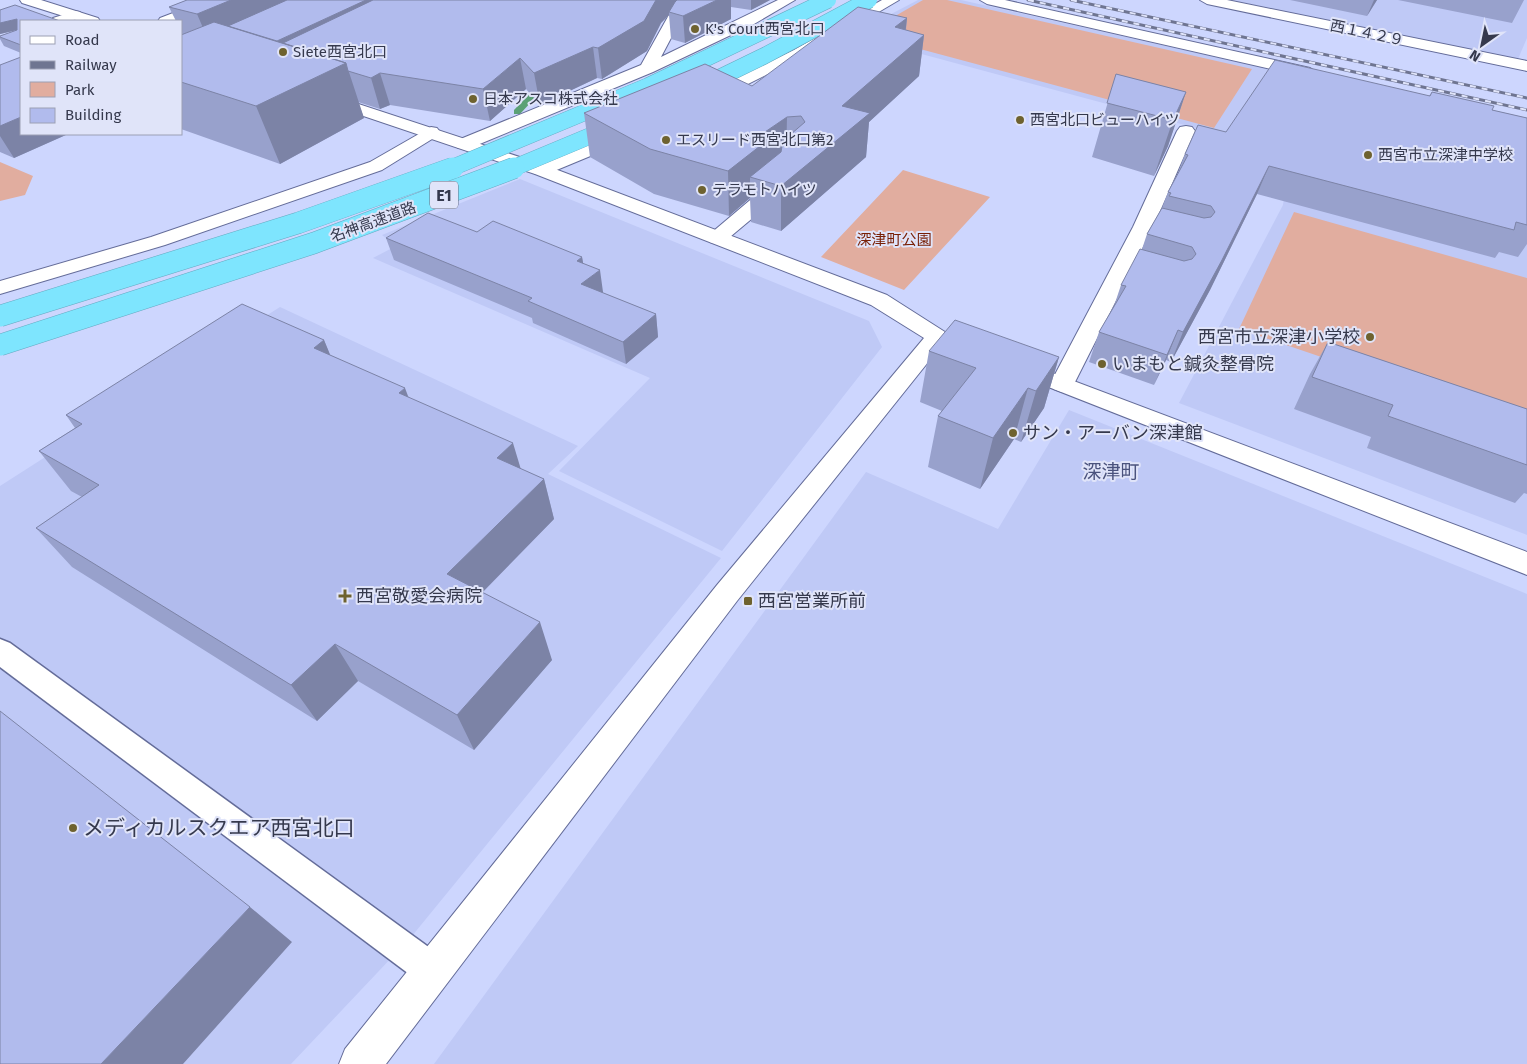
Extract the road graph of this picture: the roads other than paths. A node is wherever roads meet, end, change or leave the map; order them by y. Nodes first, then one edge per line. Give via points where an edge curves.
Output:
1 (27, 0) edge
2 (219, 0) edge
3 (788, 0) edge
4 (828, 0) edge
5 (869, 0) edge
6 (892, 0) edge
7 (987, 0) edge
8 (1207, 0) edge
9 (712, 7) dead end
10 (729, 11) dead end
11 (75, 15) junction
12 (755, 18) junction
13 (61, 20) edge
14 (90, 20) edge
15 (168, 20) edge
16 (1527, 66) edge
17 (647, 69) junction
18 (1325, 76) edge
19 (304, 91) edge
20 (680, 104) joint
21 (638, 123) joint
22 (1186, 131) dead end
23 (431, 132) junction
24 (464, 144) junction
25 (541, 170) junction
26 (786, 172) edge
27 (716, 238) junction
28 (0, 288) edge
29 (0, 316) edge
30 (937, 337) junction
31 (0, 345) edge
32 (1062, 384) junction
33 (1527, 564) edge
34 (0, 651) edge
35 (433, 971) junction
36 (360, 1064) edge

1 - 11 street
2 - 15 street
3 - 12 street
4 - 29 highway, 名神高速道路 / E1, bridge via 615,101 504,147 342,208
5 - 20 highway, bridge
6 - 20 street via 799,53
7 - 18 street
8 - 16 street, 西１４２９
9 - 17 street via 699,6 675,16
10 - 12 street
11 - 13 street
11 - 14 street
12 - 17 street
17 - 24 street
19 - 23 street
21 - 25 street
21 - 31 highway, 名神高速道路 / E1, bridge via 359,228 212,279
22 - 32 street via 1151,230
23 - 24 street
23 - 28 street via 376,166 158,242
24 - 25 street
25 - 27 street
26 - 27 street via 770,184 772,192
27 - 30 street via 879,300
30 - 32 street
30 - 35 street via 727,593
32 - 33 street
34 - 35 lane
35 - 36 street

